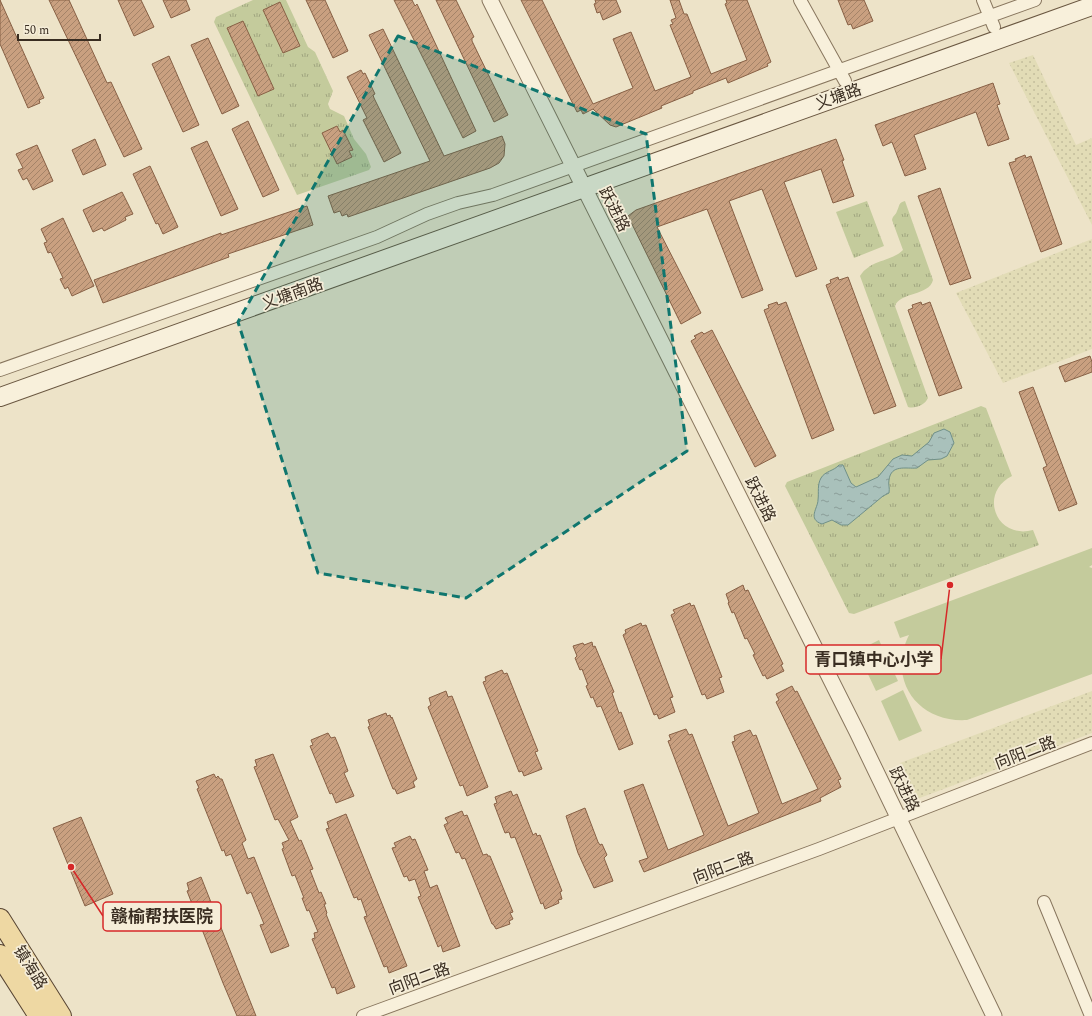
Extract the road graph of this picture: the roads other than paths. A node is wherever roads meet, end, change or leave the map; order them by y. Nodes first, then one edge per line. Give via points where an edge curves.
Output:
1 (490, 0) edge
2 (800, 0) edge
3 (983, 0) edge
4 (1035, 0) edge
5 (1071, 0) edge
6 (1092, 6) edge
7 (992, 22) junction
8 (842, 76) junction
9 (579, 177) junction
10 (0, 370) edge
11 (0, 385) edge
12 (0, 398) edge
13 (1092, 743) edge
14 (899, 818) junction
15 (1044, 902) dead end
16 (0, 919) edge
17 (0, 955) edge
18 (39, 1016) edge
19 (61, 1016) edge
20 (363, 1016) edge
21 (994, 1016) edge
22 (1091, 1016) edge

1 - 9 street, 跃进路
2 - 8 street
3 - 7 street
4 - 7 street
5 - 7 main road, 义塘路
6 - 9 main road, 义塘路
7 - 8 main road, 义塘路
8 - 9 main road, 义塘路
9 - 10 street via 458,203 377,237
9 - 11 main road, 义塘南路
9 - 12 main road, 义塘南路
9 - 14 street, 跃进路
13 - 14 street, 向阳二路
14 - 20 street, 向阳二路
14 - 21 street, 跃进路
15 - 22 street
16 - 19 main road, 镇海路
17 - 18 main road, 镇海路

